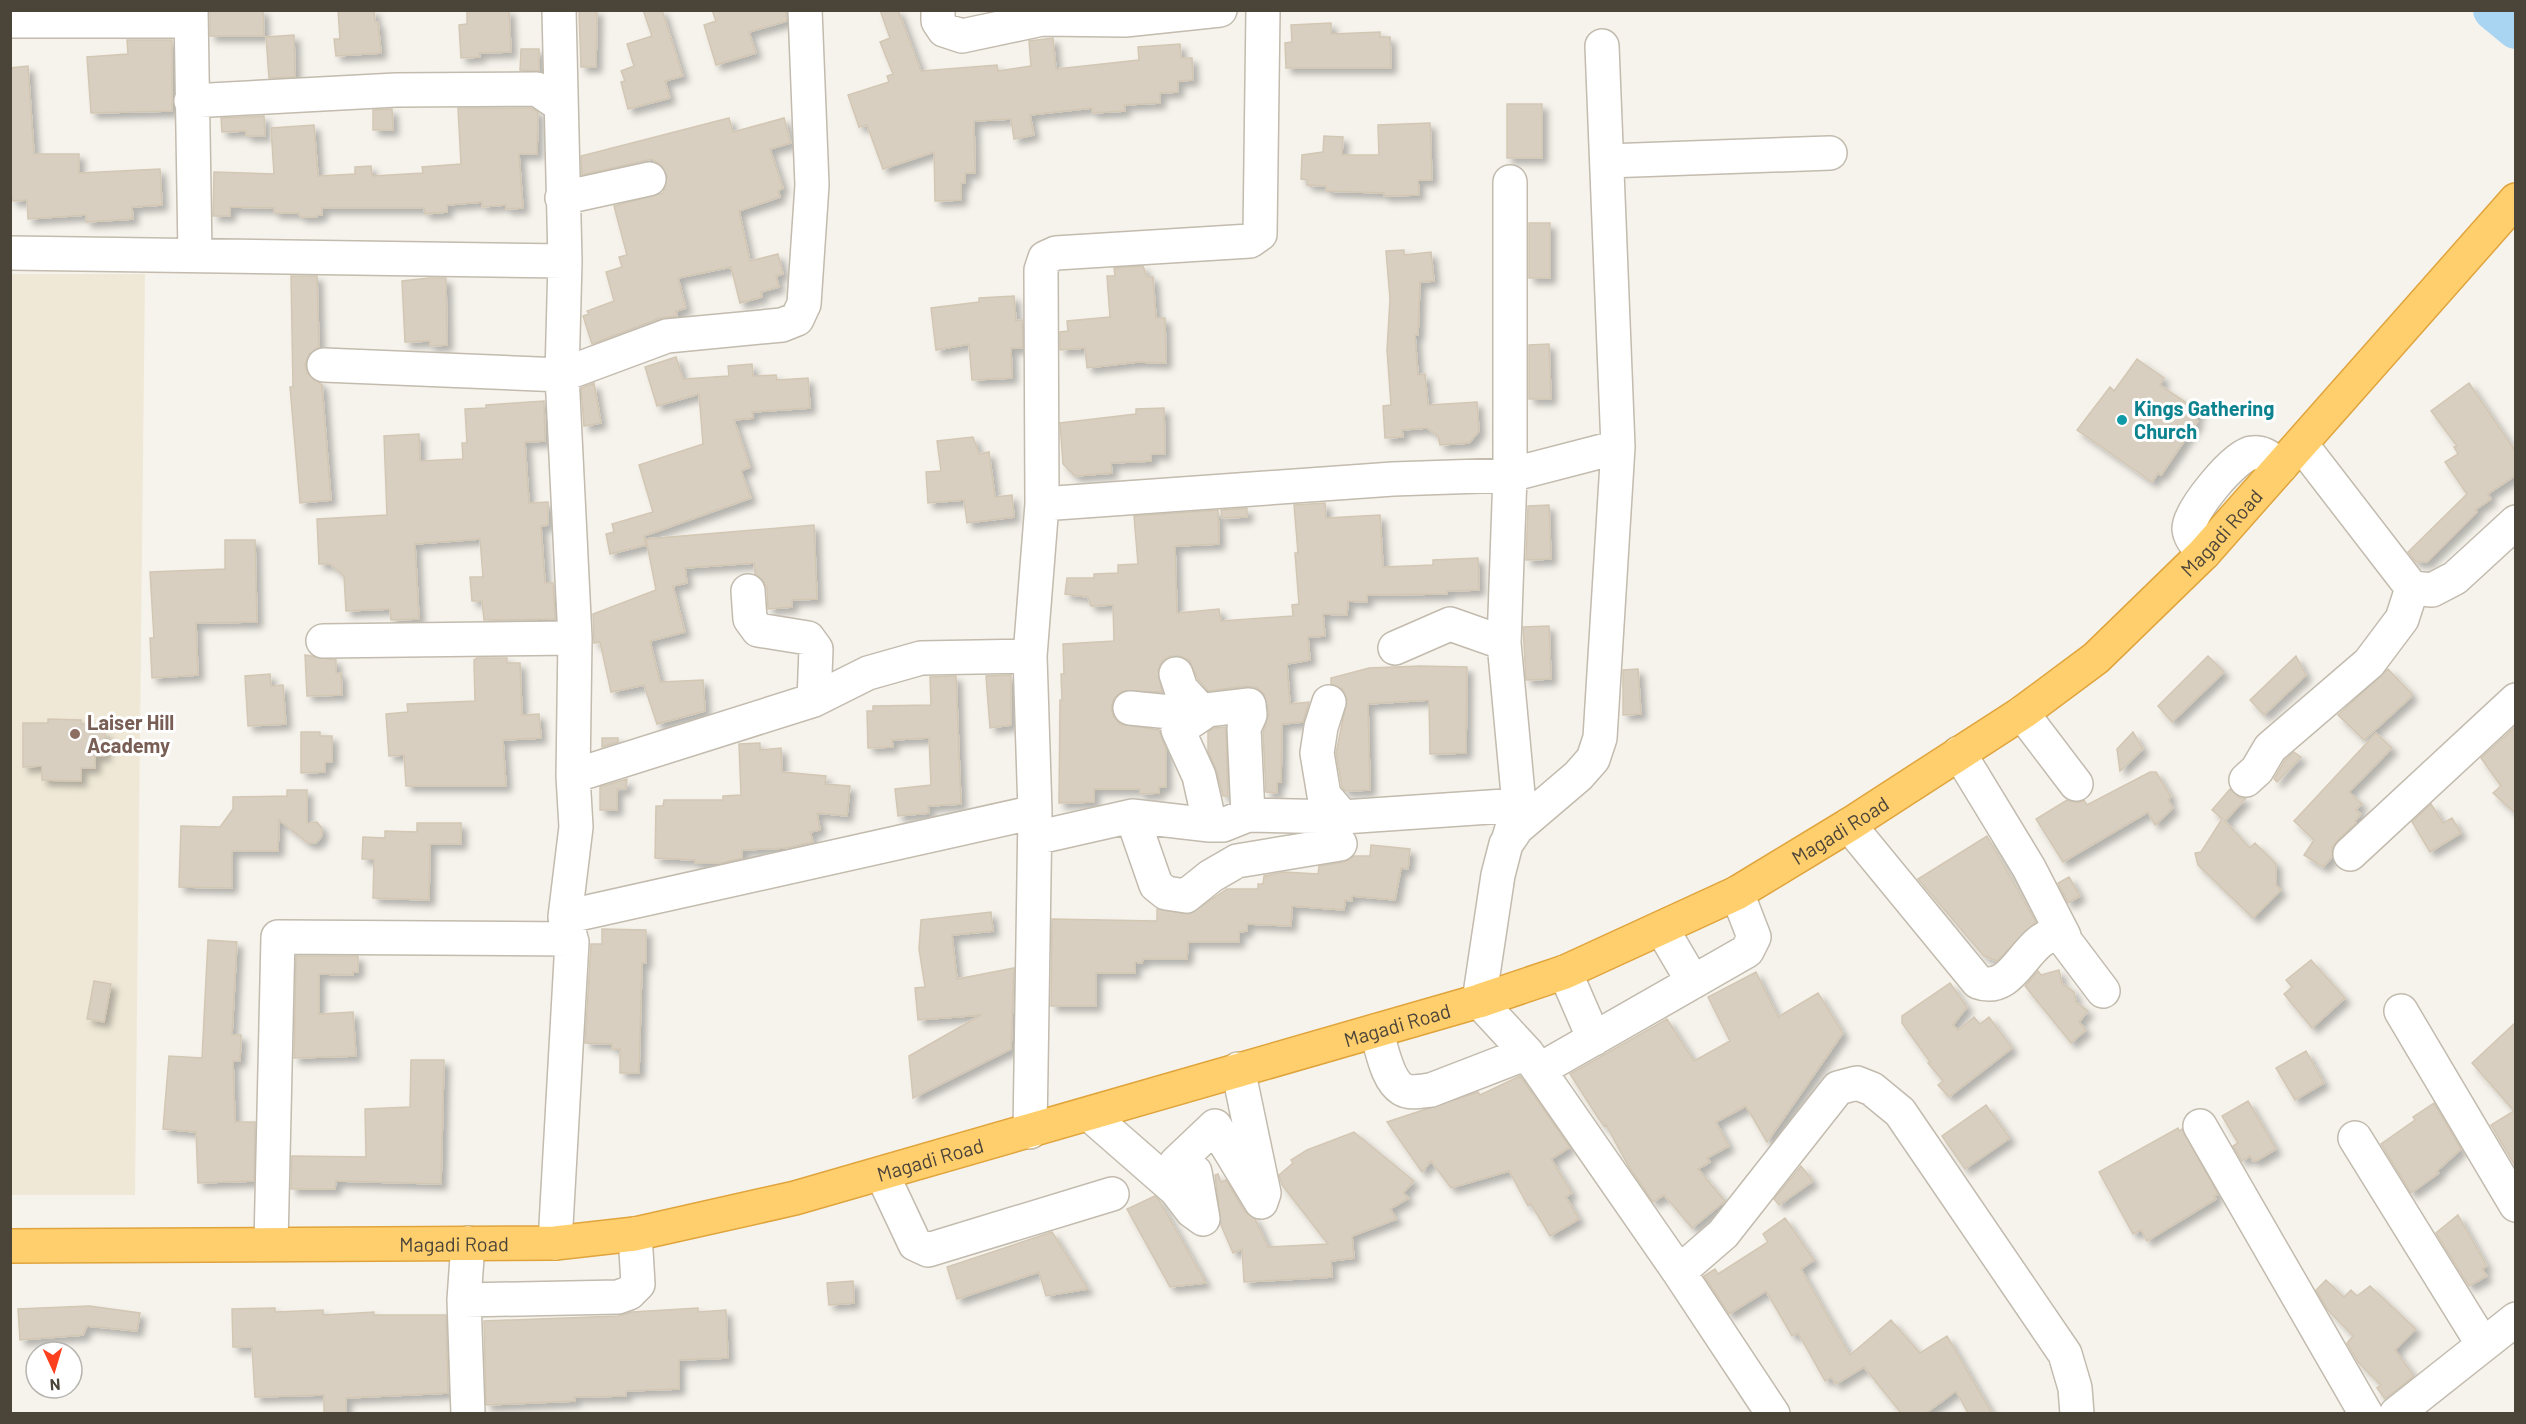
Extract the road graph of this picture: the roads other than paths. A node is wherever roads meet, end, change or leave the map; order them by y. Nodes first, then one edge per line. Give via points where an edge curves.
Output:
1 (559, 10) edge
2 (805, 10) edge
3 (938, 10) edge
4 (1220, 10) edge
5 (1263, 10) edge
6 (1125, 15) edge
7 (191, 16) edge
8 (10, 21) edge
9 (1602, 46) dead end
10 (191, 100) junction
11 (560, 105) junction
12 (1830, 153) dead end
13 (1607, 161) junction
14 (649, 179) dead end
15 (1510, 182) dead end
16 (562, 198) junction
17 (2516, 200) edge
18 (10, 253) edge
19 (195, 254) junction
20 (565, 261) junction
21 (324, 365) dead end
22 (562, 375) junction
23 (1618, 447) junction
24 (2291, 455) junction
25 (1510, 475) junction
26 (1042, 504) junction
27 (2516, 522) edge
28 (2412, 588) junction
29 (747, 591) dead end
30 (575, 638) junction
31 (323, 641) dead end
32 (1504, 643) junction
33 (1395, 648) dead end
34 (1030, 656) junction
35 (1176, 674) dead end
36 (814, 700) junction
37 (2516, 700) edge
38 (1329, 702) dead end
39 (1130, 708) dead end
40 (1203, 713) junction
41 (2022, 713) junction
42 (1959, 753) junction
43 (573, 776) junction
44 (2246, 780) dead end
45 (2076, 784) dead end
46 (1519, 805) junction
47 (1132, 816) junction
48 (1227, 822) junction
49 (1035, 825) junction
50 (1849, 825) junction
51 (1342, 831) junction
52 (1506, 844) junction
53 (2350, 854) dead end
54 (1237, 861) junction
55 (1737, 893) junction
56 (568, 928) junction
57 (1662, 929) junction
58 (2064, 936) junction
59 (1565, 972) junction
60 (1693, 982) junction
61 (2103, 991) dead end
62 (1479, 1001) junction
63 (2401, 1011) dead end
64 (1376, 1031) junction
65 (1594, 1039) junction
66 (1533, 1062) junction
67 (1238, 1069) junction
68 (1089, 1114) junction
69 (2200, 1126) dead end
70 (1030, 1132) junction
71 (2355, 1138) dead end
72 (882, 1174) junction
73 (1112, 1194) dead end
74 (2516, 1205) edge
75 (635, 1234) junction
76 (468, 1243) junction
77 (555, 1243) junction
78 (271, 1244) junction
79 (13, 1253) edge
80 (1679, 1272) junction
81 (464, 1300) junction
82 (2516, 1319) edge
83 (2482, 1343) junction
84 (468, 1413) edge
85 (1773, 1413) edge
86 (2077, 1413) edge
87 (2366, 1413) edge
88 (2396, 1413) edge

1 - 11 street
2 - 22 street via 812,185 804,304 797,319 782,325 667,336
3 - 6 street via 938,21 944,30 962,36 1042,19
4 - 6 street
5 - 26 street via 1260,234 1250,241 1056,253 1045,258 1041,270
7 - 8 street
7 - 10 street
9 - 13 street
10 - 11 street via 396,90 537,89
10 - 19 street
11 - 16 street
12 - 13 street
13 - 23 street
14 - 16 street
15 - 25 street
16 - 20 street
17 - 24 highway, Magadi Road
18 - 19 street
19 - 20 street
20 - 22 street
21 - 22 street
22 - 30 street
23 - 25 street
23 - 52 street via 1600,738 1593,759 1578,776 1517,828
24 - 28 street
24 - 41 highway, Magadi Road via 2204,553 2096,658
25 - 26 street via 1393,479
25 - 32 street
26 - 34 street
27 - 28 street via 2455,578 2432,590
28 - 44 street via 2402,619 2369,663 2270,748
29 - 36 street via 750,620 758,630 814,642
30 - 31 street
30 - 43 street
32 - 33 street via 1450,624
32 - 46 street
34 - 36 street via 921,658 868,673
34 - 49 street
35 - 40 street via 1181,689
36 - 43 street
37 - 53 street
38 - 51 street via 1317,753 1324,795
39 - 40 street
40 - 48 street via 1178,729
40 - 48 street via 1249,705
41 - 42 highway, Magadi Road
41 - 45 street
42 - 50 highway, Magadi Road
42 - 58 street via 2030,868
43 - 56 street via 576,827
46 - 51 street
46 - 52 street
47 - 48 street
47 - 49 street
47 - 54 street via 1156,885 1166,892 1186,896
48 - 51 street
48 - 54 street
49 - 56 street
49 - 70 street
50 - 55 highway, Magadi Road
50 - 58 street via 1978,982 2001,983 2046,937
51 - 54 street
52 - 62 street
55 - 57 highway, Magadi Road
55 - 60 street via 1754,937 1752,944 1747,951
56 - 77 street
56 - 78 street via 278,937
57 - 59 highway, Magadi Road
57 - 60 street
58 - 61 street
59 - 62 highway, Magadi Road
59 - 65 street
60 - 65 street
62 - 64 highway, Magadi Road
62 - 66 street
63 - 74 street
64 - 66 street via 1392,1077 1402,1089 1414,1092
64 - 67 highway, Magadi Road
65 - 66 street
66 - 80 street
67 - 68 highway, Magadi Road
67 - 68 street via 1264,1193 1261,1202 1215,1126 1176,1162 1195,1172 1203,1219 1176,1190
68 - 70 highway, Magadi Road
69 - 87 street
70 - 72 highway, Magadi Road
71 - 83 street
72 - 73 street via 915,1245 928,1250
72 - 75 highway, Magadi Road
75 - 77 highway, Magadi Road
75 - 81 street via 638,1284 629,1293 618,1297
76 - 77 highway, Magadi Road
76 - 78 highway, Magadi Road
76 - 81 street
78 - 79 highway, Magadi Road
80 - 85 street
80 - 86 street via 1724,1234 1838,1088 1857,1083 1872,1089 1900,1112 2065,1354 2075,1388
81 - 84 street
82 - 83 street
83 - 88 street

